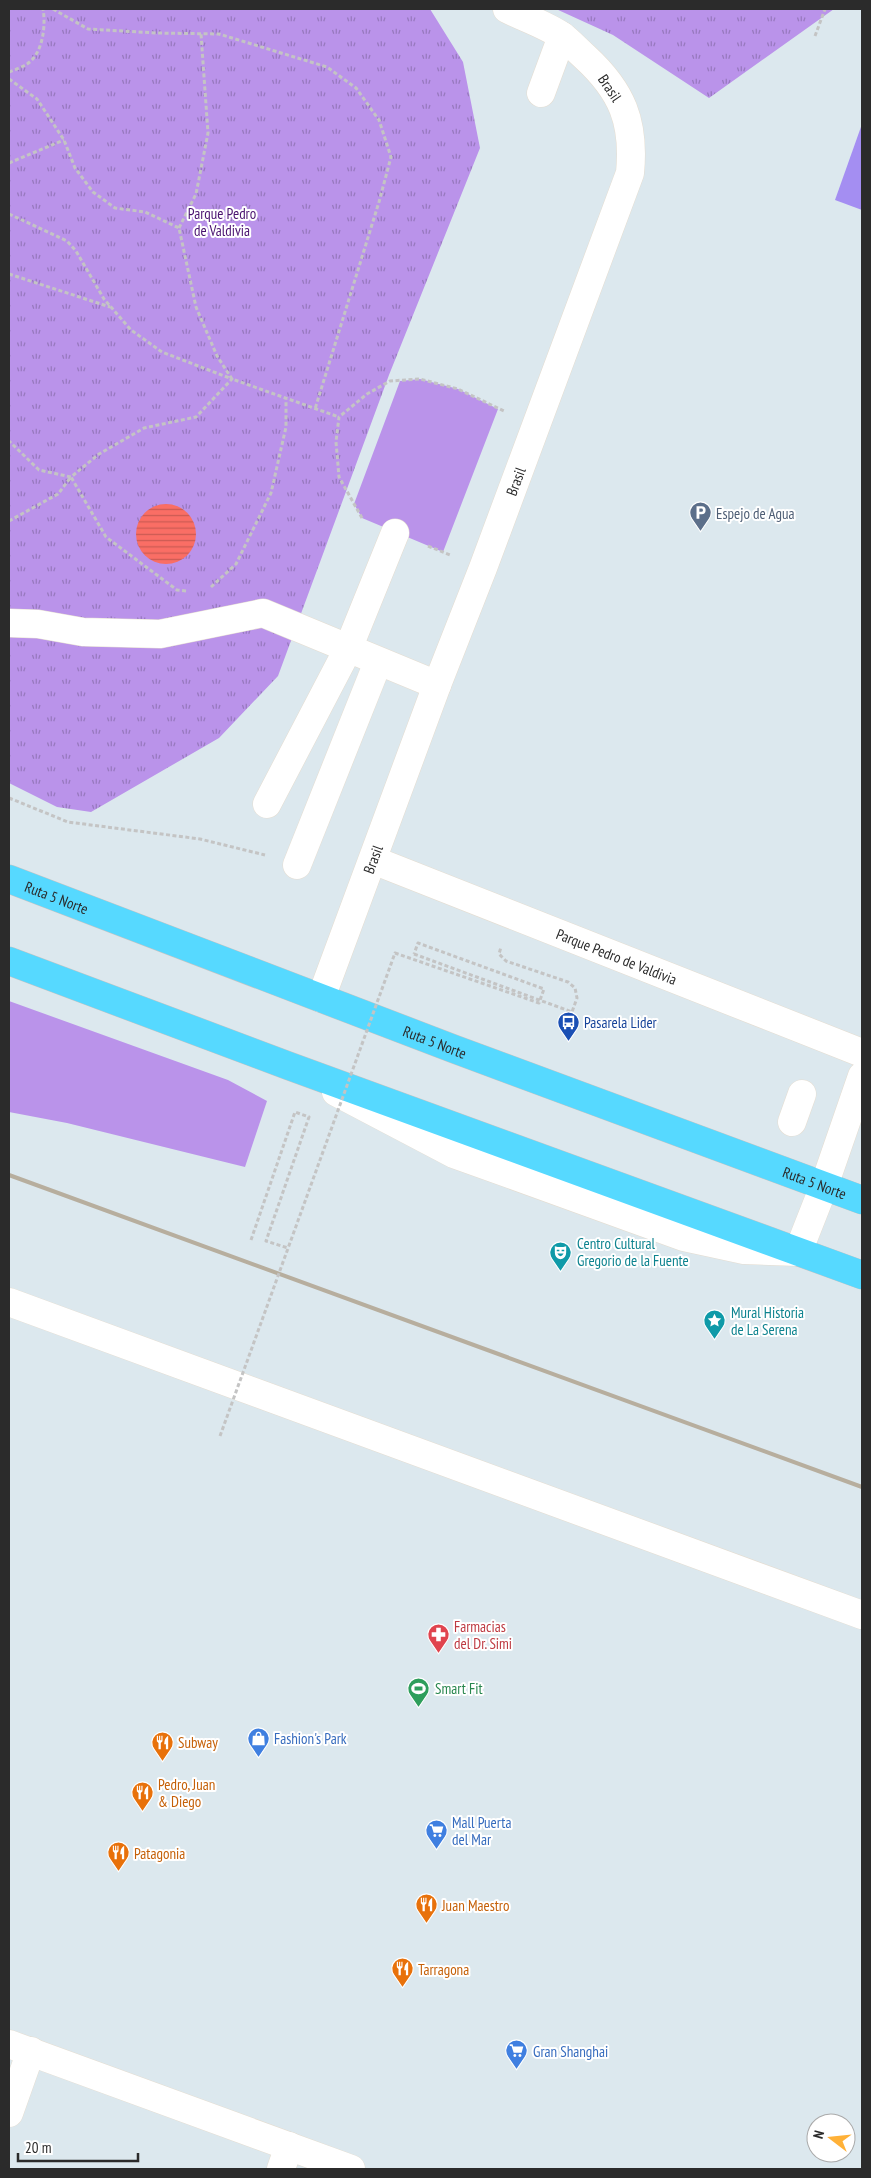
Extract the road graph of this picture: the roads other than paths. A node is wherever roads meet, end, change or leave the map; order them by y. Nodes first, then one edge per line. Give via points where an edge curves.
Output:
1 (507, 9) edge
2 (562, 36) junction
3 (542, 92) dead end
4 (395, 534) road end
5 (9, 623) edge
6 (348, 650) junction
7 (378, 662) junction
8 (437, 685) junction
9 (267, 804) dead end
10 (373, 860) junction
11 (297, 865) road end
12 (9, 879) edge
13 (9, 961) edge
14 (321, 998) junction
15 (862, 1053) edge
16 (862, 1076) edge
17 (802, 1094) dead end
18 (792, 1122) dead end
19 (824, 1186) junction
20 (862, 1200) edge
21 (798, 1252) junction
22 (862, 1275) edge
23 (9, 1302) edge
24 (862, 1615) edge
25 (20, 2047) edge
26 (9, 2113) edge
27 (285, 2158) edge
28 (351, 2169) edge

1 - 2 street, Brasil
2 - 3 street
2 - 8 street, Brasil via 602,73 618,94 631,136 630,172
4 - 6 street
5 - 6 street via 38,624 83,632 160,634 263,613
6 - 7 street
6 - 9 street
7 - 8 street
7 - 11 street
8 - 10 street, Brasil
10 - 14 street, Brasil
10 - 15 street, Parque Pedro de Valdivia
12 - 14 highway, Ruta 5 Norte
13 - 21 highway
14 - 19 highway, Ruta 5 Norte
16 - 19 street
17 - 18 street
19 - 20 highway, Ruta 5 Norte
19 - 21 street
21 - 22 highway
23 - 24 street
25 - 26 street
25 - 27 street
27 - 28 street

